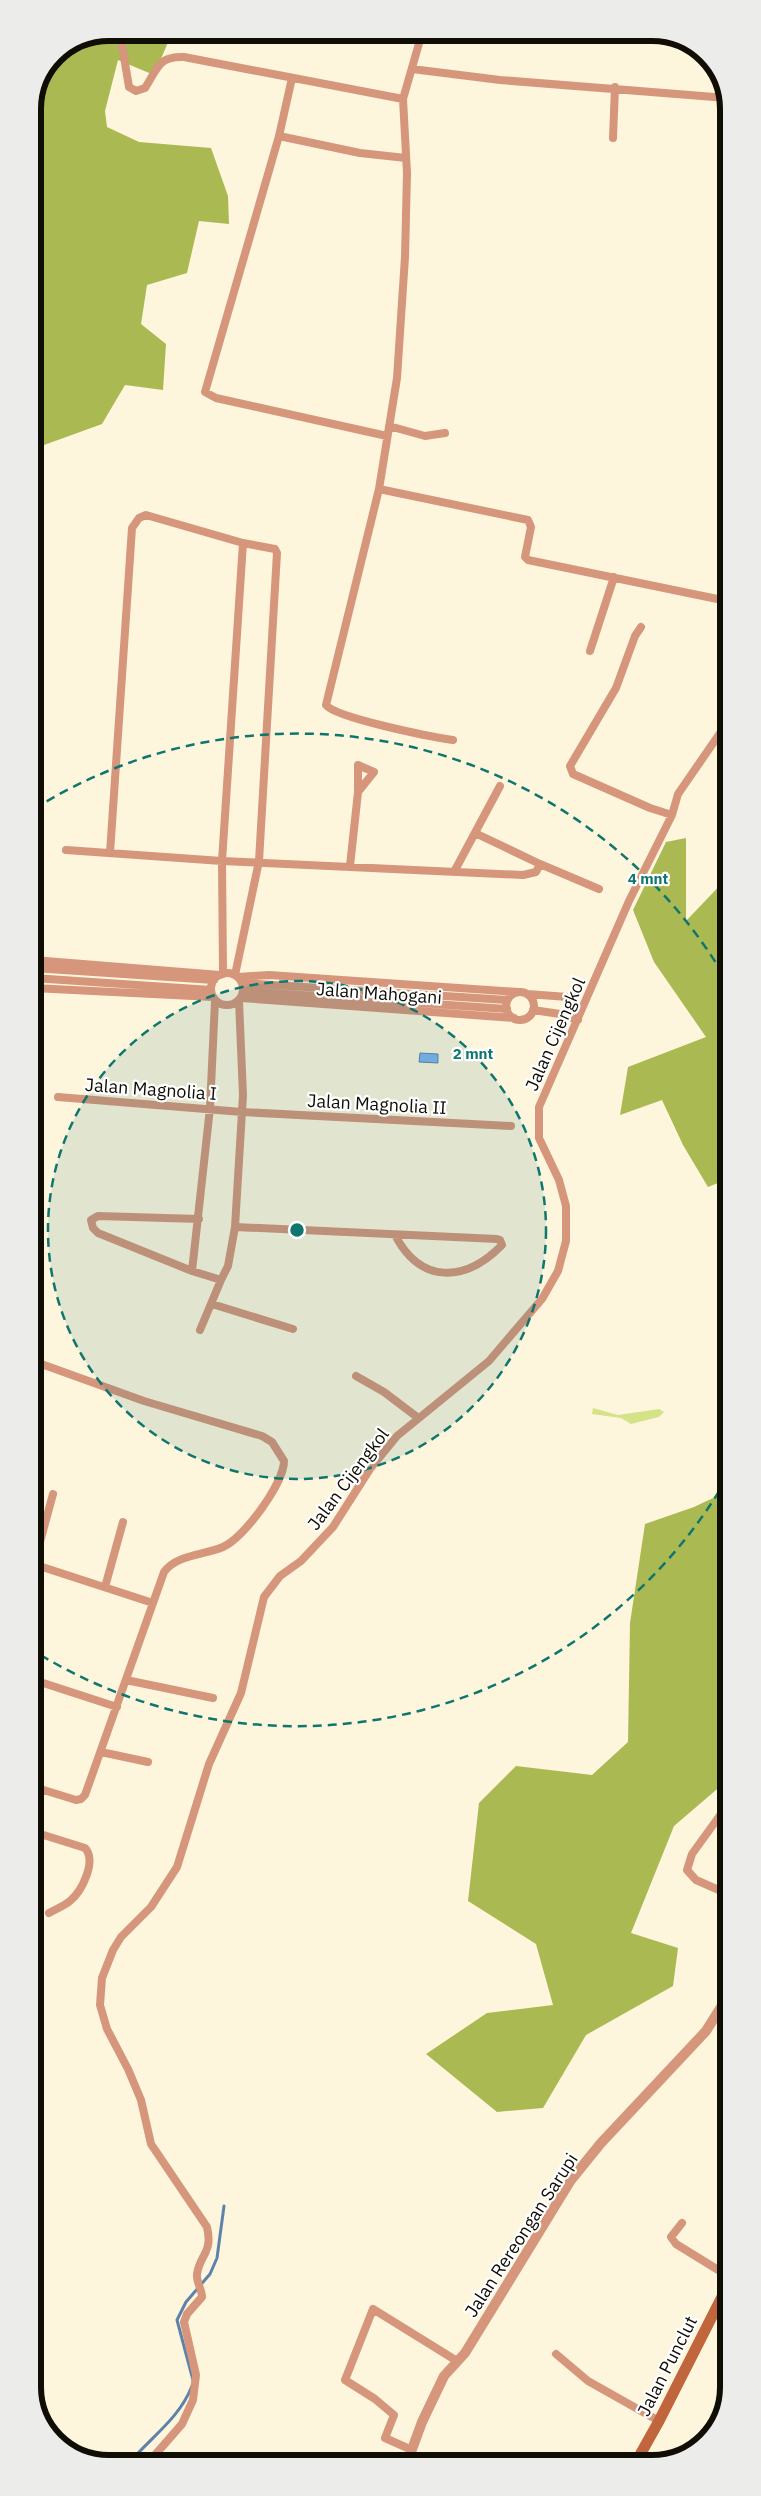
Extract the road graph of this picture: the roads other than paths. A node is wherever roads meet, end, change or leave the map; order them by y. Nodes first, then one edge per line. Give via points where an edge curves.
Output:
1 (121, 41) edge
2 (420, 41) edge
3 (412, 69) junction
4 (292, 78) junction
5 (615, 87) junction
6 (718, 97) edge
7 (403, 99) junction
8 (279, 136) junction
9 (612, 138) dead end
10 (406, 158) junction
11 (389, 426) junction
12 (445, 433) dead end
13 (388, 436) junction
14 (379, 489) junction
15 (243, 543) junction
16 (614, 577) junction
17 (720, 600) edge
18 (641, 626) dead end
19 (590, 651) dead end
20 (720, 733) edge
21 (453, 740) dead end
22 (500, 786) dead end
23 (358, 792) dead end
24 (672, 815) junction
25 (475, 833) junction
26 (66, 850) dead end
27 (110, 853) junction
28 (222, 861) junction
29 (259, 861) junction
30 (540, 864) junction
31 (350, 866) junction
32 (454, 872) junction
33 (599, 889) dead end
34 (41, 961) edge
35 (41, 969) edge
36 (222, 974) junction
37 (41, 979) edge
38 (214, 980) junction
39 (41, 988) edge
40 (240, 988) junction
41 (518, 992) junction
42 (527, 994) junction
43 (213, 996) junction
44 (568, 997) dead end
45 (507, 1000) junction
46 (507, 1009) junction
47 (533, 1010) junction
48 (514, 1018) junction
49 (578, 1020) junction
50 (58, 1097) dead end
51 (210, 1108) junction
52 (242, 1112) junction
53 (511, 1126) dead end
54 (198, 1219) junction
55 (235, 1227) junction
56 (395, 1235) junction
57 (192, 1271) junction
58 (221, 1280) junction
59 (212, 1304) junction
60 (293, 1329) dead end
61 (200, 1330) dead end
62 (41, 1364) edge
63 (356, 1376) dead end
64 (417, 1417) junction
65 (53, 1494) dead end
66 (122, 1522) dead end
67 (41, 1538) edge
68 (41, 1566) edge
69 (105, 1587) junction
70 (153, 1603) junction
71 (126, 1680) junction
72 (41, 1682) edge
73 (213, 1698) dead end
74 (117, 1707) junction
75 (101, 1752) junction
76 (148, 1762) dead end
77 (41, 1789) edge
78 (720, 1815) edge
79 (41, 1834) edge
80 (720, 1890) edge
81 (49, 1913) dead end
82 (720, 2009) edge
83 (682, 2223) dead end
84 (720, 2271) edge
85 (720, 2301) edge
86 (556, 2354) dead end
87 (457, 2361) junction
88 (659, 2421) junction
89 (412, 2450) junction
90 (155, 2455) edge
91 (410, 2455) edge
92 (640, 2455) edge

1 - 4 street via 129,87 136,91 145,88 169,56
2 - 3 street
3 - 5 street via 500,80
3 - 7 street
4 - 7 street
4 - 8 street
5 - 6 street
5 - 9 street
7 - 10 street
8 - 10 street via 360,153
8 - 13 street via 206,392 216,398
10 - 11 street via 405,257 397,378
11 - 12 street via 425,436
11 - 13 street
13 - 14 street
14 - 16 street via 526,520 531,527 527,560
14 - 21 street via 326,704 342,714 407,732
15 - 27 street via 146,516 139,518 132,528
15 - 28 street
15 - 29 street via 273,548 277,553
16 - 17 street
16 - 19 street
18 - 24 street via 616,688 570,771
20 - 24 street, Jalan Cijengkol via 678,794
22 - 25 street
23 - 31 street
24 - 49 street, Jalan Cijengkol via 629,901
25 - 30 street
25 - 32 street
26 - 27 street
27 - 28 street
28 - 29 street
28 - 36 street
29 - 31 street
29 - 40 street
30 - 32 street via 536,872 523,875
30 - 33 street
31 - 32 street
34 - 36 street
35 - 38 street
36 - 38 street
36 - 40 street
37 - 43 street
38 - 43 street
39 - 43 street
40 - 41 street via 269,975
40 - 43 street via 227,1006
40 - 45 street
40 - 46 street
40 - 48 street, Jalan Mahogani
40 - 52 street
41 - 42 street
41 - 45 street
42 - 44 street
42 - 47 street via 533,1001
43 - 51 street
45 - 46 street
46 - 48 street
47 - 48 street via 525,1018
47 - 49 street
49 - 64 street, Jalan Cijengkol via 539,1108 539,1138 559,1180 566,1206 566,1241 558,1271 542,1299 489,1361
50 - 51 street, Jalan Magnolia I
51 - 52 street, Jalan Magnolia I
51 - 54 street
52 - 53 street, Jalan Magnolia II
52 - 55 street
54 - 57 street
54 - 57 street via 98,1216 91,1220 98,1233
55 - 56 street
55 - 58 street via 228,1266
56 - 56 street via 497,1239 502,1245 476,1267 447,1273 428,1268 410,1258
57 - 58 street
58 - 59 street
59 - 60 street
59 - 61 street
62 - 70 street via 144,1401 262,1436 272,1442 284,1461 282,1474 244,1530 224,1546 168,1566
63 - 64 street
64 - 90 street, Jalan Cijengkol via 370,1469 334,1527 301,1561 280,1576 264,1597 241,1693 209,1764 177,1867 151,1907 121,1938 102,1978 100,2005 107,2030 141,2100 151,2144 206,2227 209,2245 197,2276 202,2297 184,2322 196,2375 193,2400 182,2424
65 - 67 street
66 - 69 street
68 - 69 street
69 - 70 street
70 - 71 street
71 - 73 street
71 - 74 street
72 - 74 street
74 - 75 street
75 - 76 street
75 - 77 street via 81,1800
78 - 80 street via 692,1854 687,1870 696,1880
79 - 81 street via 85,1848 91,1861 71,1900
82 - 87 street, Jalan Rereongan Sarupi via 706,2031 601,2143 571,2180 465,2353
83 - 84 street via 671,2237 676,2244
85 - 88 main road, Jalan Punclut
86 - 88 street via 588,2381
87 - 89 street, Jalan Rereongan Sarupi via 444,2376
87 - 89 street via 374,2309 345,2380 394,2415 385,2438
88 - 92 main road, Jalan Punclut
89 - 91 street, Jalan Rereongan Sarupi

